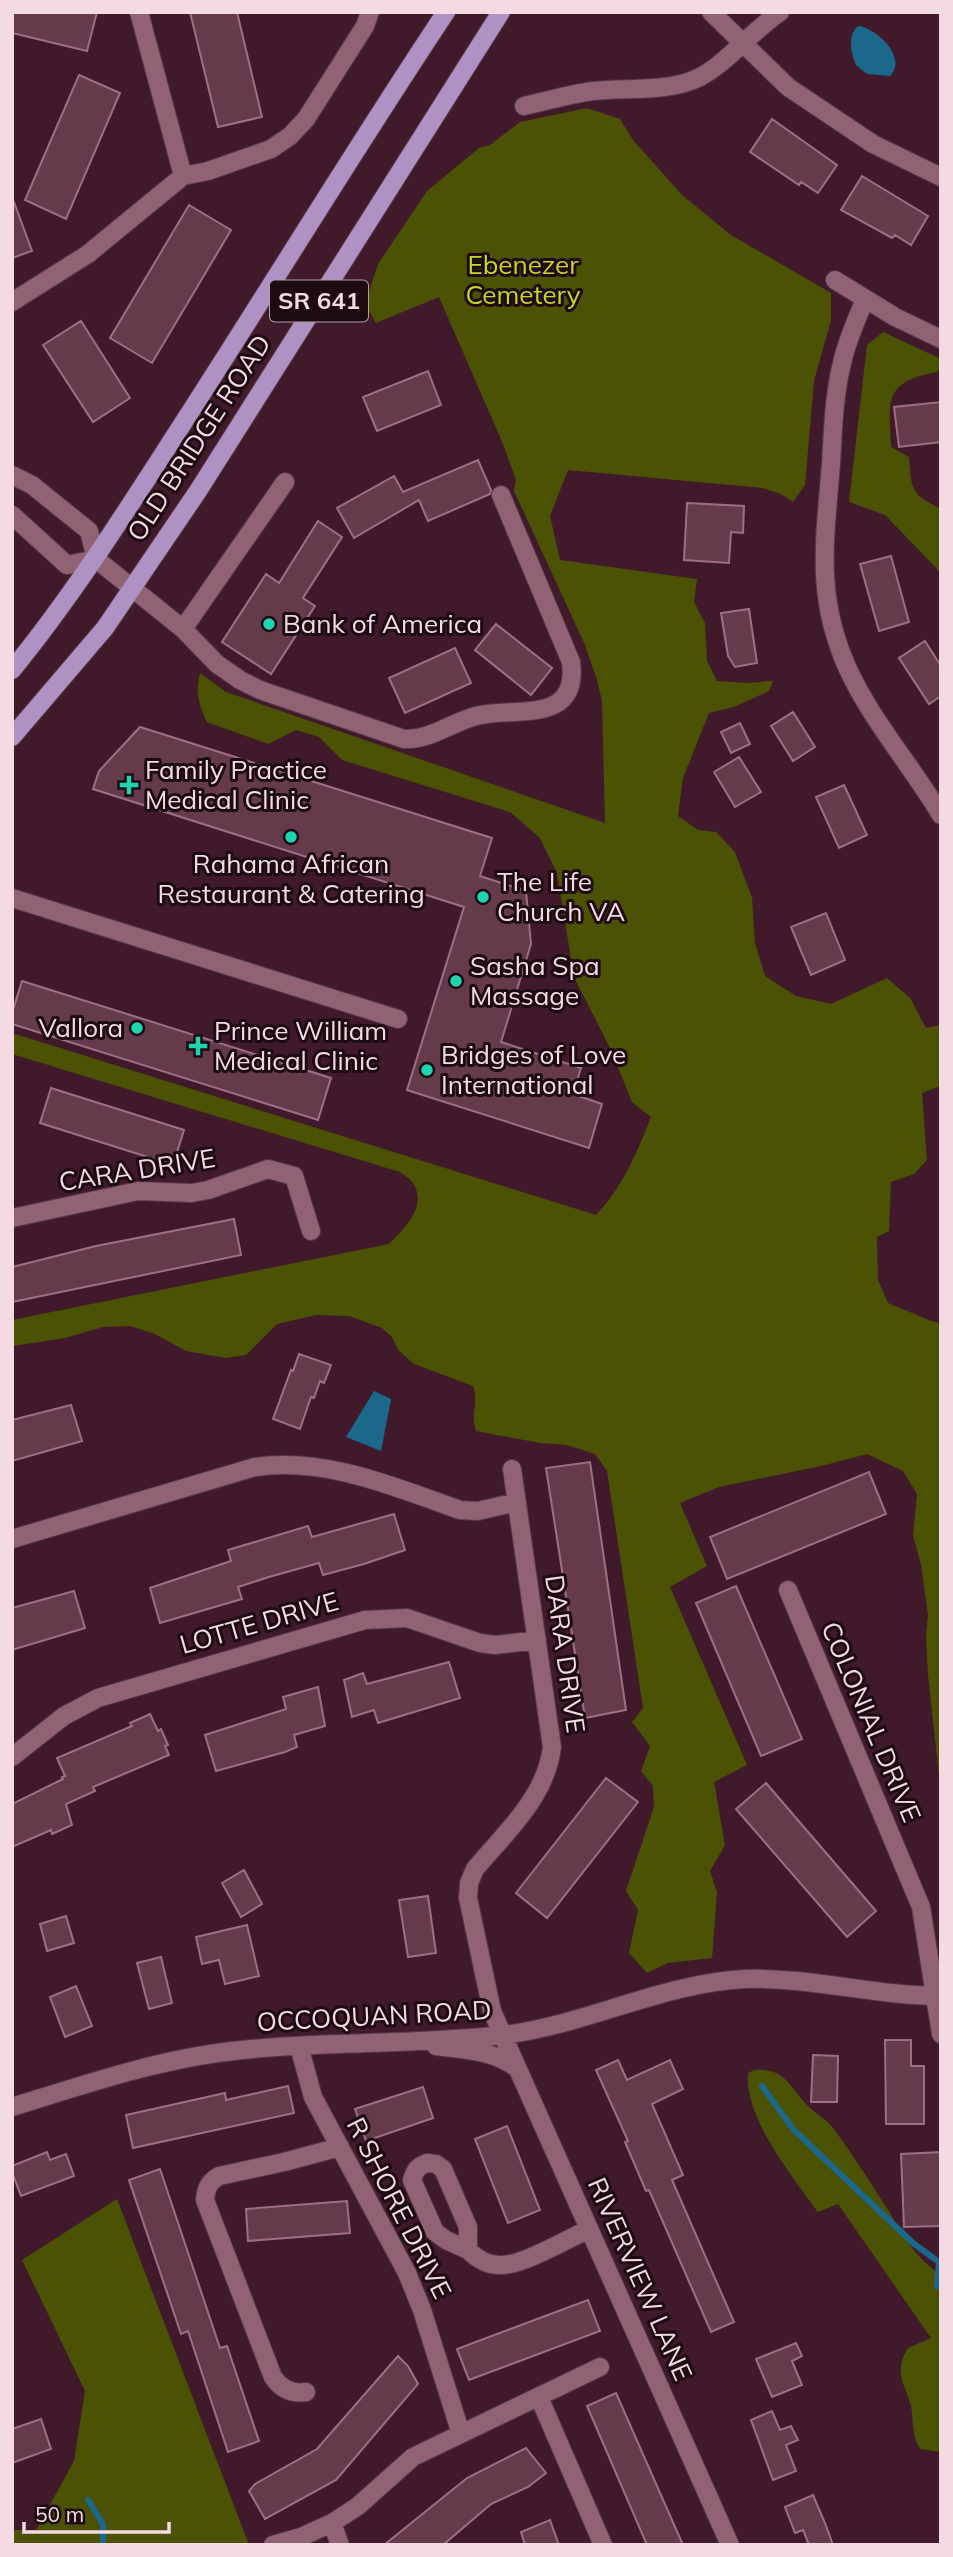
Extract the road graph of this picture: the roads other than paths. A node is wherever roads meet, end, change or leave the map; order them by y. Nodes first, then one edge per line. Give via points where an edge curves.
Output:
1 (139, 12) edge
2 (370, 12) edge
3 (446, 12) edge
4 (501, 12) edge
5 (711, 12) edge
6 (780, 12) edge
7 (742, 41) junction
8 (524, 106) dead end
9 (183, 176) junction
10 (941, 177) edge
11 (835, 280) dead end
12 (865, 299) junction
13 (12, 302) edge
14 (941, 340) edge
15 (12, 475) edge
16 (285, 482) dead end
17 (501, 495) dead end
18 (12, 515) edge
19 (96, 559) junction
20 (132, 588) junction
21 (183, 629) junction
22 (12, 670) edge
23 (12, 737) edge
24 (941, 815) edge
25 (12, 898) edge
26 (398, 1019) dead end
27 (12, 1218) edge
28 (311, 1231) dead end
29 (512, 1469) dead end
30 (517, 1502) junction
31 (12, 1539) edge
32 (788, 1590) dead end
33 (537, 1640) junction
34 (12, 1757) edge
35 (937, 1996) edge
36 (941, 2034) edge
37 (502, 2035) junction
38 (398, 2041) junction
39 (299, 2046) junction
40 (518, 2069) junction
41 (12, 2107) edge
42 (340, 2147) junction
43 (589, 2229) junction
44 (468, 2250) junction
45 (600, 2367) dead end
46 (306, 2392) dead end
47 (539, 2397) junction
48 (461, 2434) junction
49 (332, 2523) junction
50 (273, 2545) edge
51 (340, 2545) edge
52 (603, 2545) edge
53 (730, 2545) edge

1 - 9 street
2 - 9 street via 306,119 290,136 271,149
3 - 19 main road, OLD BRIDGE ROAD / SR 641
4 - 20 main road, OLD BRIDGE ROAD / SR 641
5 - 7 street
6 - 7 street
7 - 8 street via 716,67 696,78 649,88 584,92
7 - 10 street via 780,80 841,124
9 - 13 street via 88,254
11 - 12 street
12 - 14 street
12 - 24 street via 838,385 823,546 825,595 847,667
15 - 19 street via 32,485 89,531
16 - 21 street
17 - 21 street via 571,662 568,692 547,709 478,715 430,737 404,739 260,690 217,664
18 - 19 street via 67,565
19 - 20 street
19 - 22 main road, OLD BRIDGE ROAD / SR 641
20 - 21 street
20 - 23 main road, OLD BRIDGE ROAD / SR 641 via 105,628
25 - 26 street
27 - 28 street, CARA DRIVE via 138,1191 198,1192 268,1169 294,1176
29 - 30 street, DARA DRIVE
30 - 31 street via 460,1510 349,1472 277,1464
30 - 33 street, DARA DRIVE
32 - 35 street, COLONIAL DRIVE via 921,1907
33 - 34 street, LOTTE DRIVE via 510,1645 480,1643 407,1618 365,1620 98,1698 64,1716
33 - 37 street, DARA DRIVE via 552,1747 550,1766 535,1797 475,1869 469,1883 468,1898 492,2011
35 - 36 street, COLONIAL DRIVE
35 - 37 street, OCCOQUAN ROAD via 777,1980 711,1982 554,2026
37 - 38 street, OCCOQUAN ROAD
37 - 40 street, RIVERVIEW LANE
38 - 39 street, OCCOQUAN ROAD
38 - 40 street via 491,2054
39 - 41 street, OCCOQUAN ROAD via 170,2062
39 - 42 street, R SHORE DRIVE via 313,2097
40 - 43 street, RIVERVIEW LANE
42 - 46 street via 219,2176 205,2190 273,2377 288,2391
42 - 48 street, R SHORE DRIVE via 407,2273
43 - 44 street via 516,2263 488,2263
43 - 53 street, RIVERVIEW LANE
44 - 44 street via 468,2227 443,2169 436,2164 421,2165 412,2180 435,2232
45 - 47 street
47 - 48 street
47 - 52 street
48 - 49 street via 412,2457
49 - 50 street
49 - 51 street

